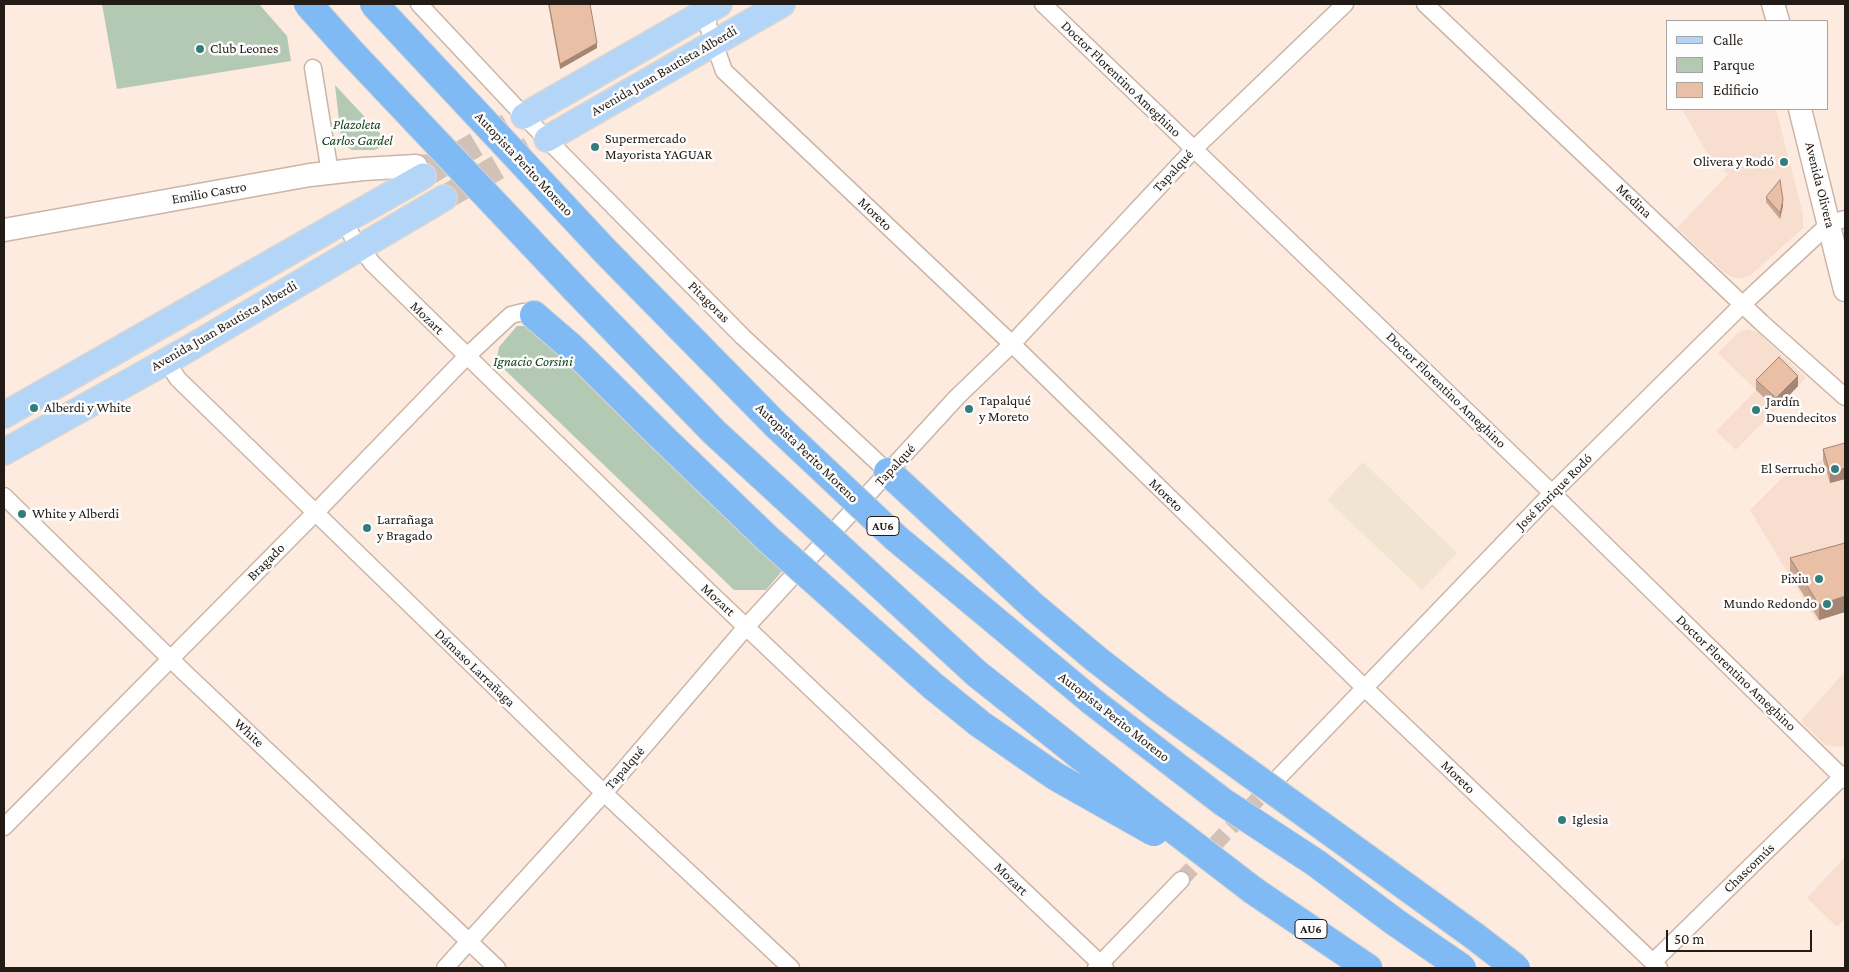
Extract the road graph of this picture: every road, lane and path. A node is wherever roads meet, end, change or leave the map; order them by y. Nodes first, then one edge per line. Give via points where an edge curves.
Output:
1 (308, 4) edge
2 (374, 4) edge
3 (419, 4) edge
4 (782, 4) edge
5 (1043, 4) edge
6 (1345, 4) edge
7 (1425, 4) edge
8 (1773, 4) edge
9 (710, 6) edge
10 (1778, 20) edge
11 (714, 42) junction
12 (313, 68) dead end
13 (1800, 110) edge
14 (535, 128) junction
15 (1194, 149) junction
16 (420, 171) joint
17 (330, 173) junction
18 (444, 198) tunnel mouth
19 (344, 220) junction
20 (1837, 221) edge
21 (4, 230) edge
22 (360, 246) junction
23 (1845, 290) edge
24 (1743, 304) junction
25 (534, 316) joint
26 (1012, 344) junction
27 (467, 356) junction
28 (166, 361) junction
29 (1845, 397) edge
30 (4, 415) edge
31 (4, 452) edge
32 (888, 472) junction
33 (1552, 493) junction
34 (4, 496) edge
35 (316, 512) junction
36 (747, 626) junction
37 (169, 658) junction
38 (1365, 688) junction
39 (1844, 777) edge
40 (1276, 780) tunnel mouth
41 (604, 793) junction
42 (4, 827) edge
43 (1181, 880) tunnel mouth
44 (1254, 891) junction
45 (468, 942) junction
46 (1656, 965) edge
47 (1101, 967) edge
48 (445, 968) edge
49 (497, 968) edge
50 (790, 968) edge
51 (1368, 968) edge
52 (1462, 968) edge
53 (1516, 968) edge

1 - 44 highway, AU6, bridge via 714,432 976,673
2 - 52 highway, Autopista Perito Moreno / AU6, bridge via 606,252 776,425 896,538 1093,702 1223,802 1316,863
3 - 14 street
4 - 11 main road, Avenida Juan Bautista Alberdi
5 - 15 street, Doctor Florentino Ameghino
6 - 15 street, Tapalqué
7 - 24 street, Medina
8 - 10 street
9 - 11 street, Moreto via 709,29
9 - 14 main road
11 - 14 main road, Avenida Juan Bautista Alberdi
11 - 26 street, Moreto via 724,71
12 - 17 street
13 - 20 street, Avenida Olivera
14 - 32 street, Pitagoras via 743,337
15 - 26 street, Tapalqué
15 - 33 street, Doctor Florentino Ameghino
16 - 17 street, Emilio Castro
16 - 19 main road
17 - 21 street, Emilio Castro
18 - 22 main road, Avenida Juan Bautista Alberdi
19 - 22 street, Mozart
19 - 30 main road
20 - 23 street, Avenida Olivera
20 - 24 street, José Enrique Rodó
22 - 27 street, Mozart via 372,263
22 - 28 main road, Avenida Juan Bautista Alberdi
24 - 29 street, Medina
24 - 33 street, José Enrique Rodó
25 - 27 street, Bragado via 523,312 511,316
25 - 44 highway, bridge via 570,346 768,539 980,724 1055,776
26 - 32 street, Tapalqué via 957,397
26 - 38 street, Moreto
27 - 35 street, Bragado
27 - 36 street, Mozart
28 - 31 main road, Avenida Juan Bautista Alberdi
28 - 35 street, Dámaso Larrañaga via 178,379
32 - 36 street, Tapalqué
32 - 53 highway, bridge via 1033,606 1096,659
33 - 38 street, José Enrique Rodó
33 - 39 street, Doctor Florentino Ameghino
34 - 37 street, White
35 - 37 street, Bragado
35 - 41 street, Dámaso Larrañaga
36 - 41 street, Tapalqué
36 - 47 street, Mozart
37 - 42 street, Bragado
37 - 45 street, White
38 - 40 street, José Enrique Rodó
38 - 46 street, Moreto
39 - 46 street, Chascomús
41 - 45 street, Tapalqué
41 - 50 street, Dámaso Larrañaga
43 - 47 street
44 - 51 highway, AU6
45 - 48 street, Tapalqué
45 - 49 street, White

